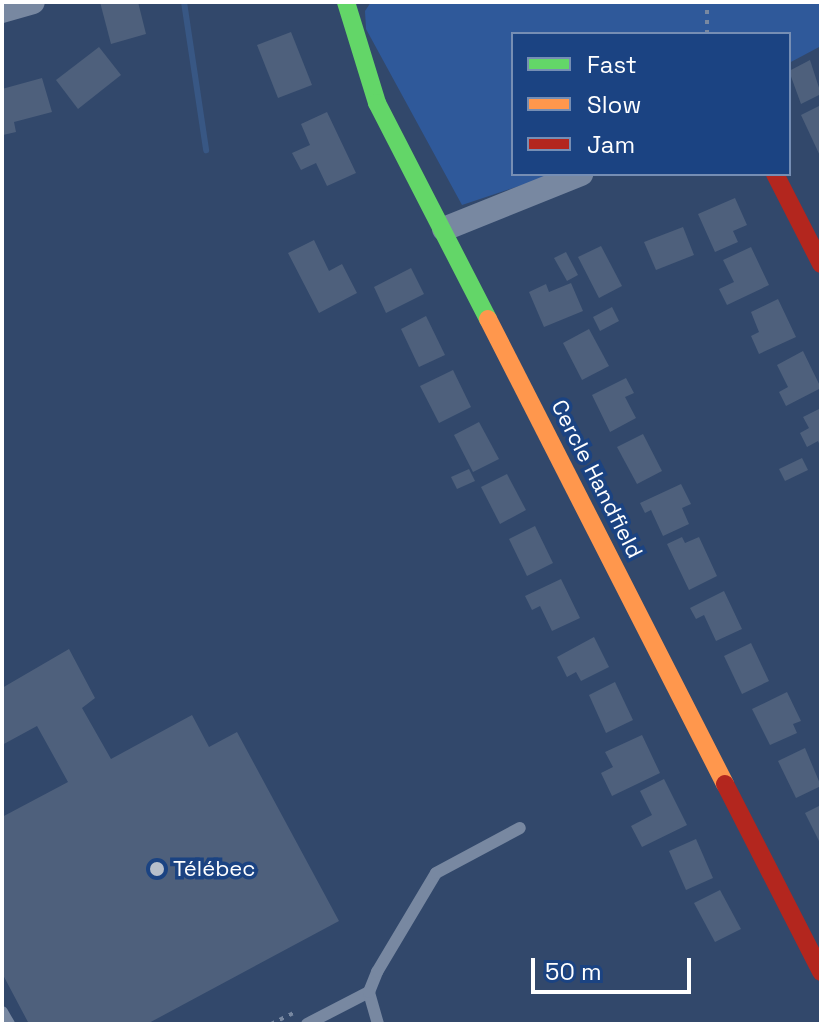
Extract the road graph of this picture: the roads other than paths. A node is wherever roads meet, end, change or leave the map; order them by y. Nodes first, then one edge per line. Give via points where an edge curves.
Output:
1 (33, 2) edge
2 (346, 2) edge
3 (2, 11) edge
4 (576, 176) edge
5 (776, 176) edge
6 (444, 229) junction
7 (821, 264) edge
8 (520, 828) dead end
9 (821, 972) edge
10 (369, 992) junction
11 (2, 1012) edge
12 (9, 1024) edge
13 (307, 1024) edge
14 (378, 1024) edge

1 - 3 street
2 - 6 street, Cercle Handfield via 362,68
4 - 6 street
5 - 7 street
6 - 9 street, Cercle Handfield
8 - 10 lane via 436,873
10 - 13 lane
10 - 14 lane
11 - 12 lane

